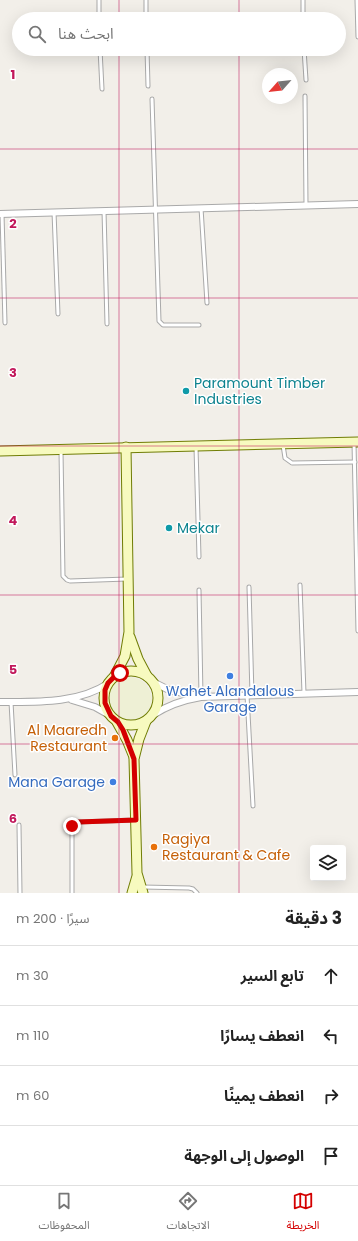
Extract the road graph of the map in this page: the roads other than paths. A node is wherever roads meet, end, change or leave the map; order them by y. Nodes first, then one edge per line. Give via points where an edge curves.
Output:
1 (99, 0) edge
2 (146, 0) edge
3 (303, 0) edge
4 (357, 0) edge
5 (100, 12) edge
6 (146, 12) edge
7 (303, 12) edge
8 (358, 36) edge
9 (100, 56) edge
10 (147, 56) edge
11 (304, 56) edge
12 (306, 80) dead end
13 (148, 86) dead end
14 (102, 89) dead end
15 (305, 96) dead end
16 (152, 99) dead end
17 (358, 204) edge
18 (306, 205) junction
19 (201, 208) junction
20 (155, 209) junction
21 (104, 211) junction
22 (54, 212) junction
23 (1, 213) edge
24 (207, 303) dead end
25 (58, 314) dead end
26 (4, 322) dead end
27 (107, 324) dead end
28 (199, 324) dead end
29 (356, 442) edge
30 (283, 443) junction
31 (196, 446) junction
32 (126, 447) junction
33 (61, 449) junction
34 (0, 451) edge
35 (355, 462) junction
36 (199, 557) dead end
37 (128, 579) junction
38 (300, 584) dead end
39 (249, 587) dead end
40 (199, 590) dead end
41 (358, 631) edge
42 (129, 632) junction
43 (150, 679) junction
44 (111, 680) junction
45 (358, 692) edge
46 (304, 693) junction
47 (250, 695) junction
48 (201, 697) junction
49 (69, 699) junction
50 (0, 702) edge
51 (11, 702) junction
52 (150, 718) junction
53 (114, 719) junction
54 (134, 759) junction
55 (14, 775) dead end
56 (253, 806) dead end
57 (136, 820) junction
58 (19, 825) dead end
59 (137, 872) junction
60 (141, 890) edge
61 (20, 893) edge
62 (72, 893) edge
63 (132, 893) edge
64 (197, 893) edge

1 - 5 lane
2 - 6 lane
3 - 7 lane
4 - 8 lane
9 - 14 lane
10 - 13 lane
11 - 12 lane
15 - 18 lane
16 - 20 lane
17 - 18 street
18 - 19 street
19 - 20 street
19 - 24 lane
20 - 21 street
20 - 28 lane via 159,321 163,325
21 - 22 street
21 - 27 lane
22 - 23 street
22 - 25 lane
23 - 26 lane
29 - 30 street
29 - 35 lane
30 - 31 street
30 - 35 lane via 285,458 292,463
31 - 32 street
31 - 36 lane
32 - 33 street
32 - 37 street
33 - 34 street
33 - 37 lane via 65,578 70,581
35 - 41 lane
37 - 42 street
38 - 46 lane
39 - 47 lane
40 - 48 lane
42 - 43 street via 134,650
42 - 44 street via 125,656
43 - 44 street via 134,671 127,671
43 - 48 street via 174,691
43 - 52 street via 158,695 158,702
44 - 49 street via 86,696
44 - 53 street via 104,696 107,710
45 - 46 street
46 - 47 street
47 - 48 street
47 - 56 lane
48 - 52 street via 169,705
49 - 51 street
49 - 53 street via 95,706
50 - 51 street
51 - 55 lane
52 - 53 street via 132,725
52 - 54 street via 139,739
53 - 54 street via 127,740
54 - 57 street
57 - 59 street
57 - 62 lane via 73,823
58 - 61 lane
59 - 60 street
59 - 63 street
60 - 64 lane via 190,888

